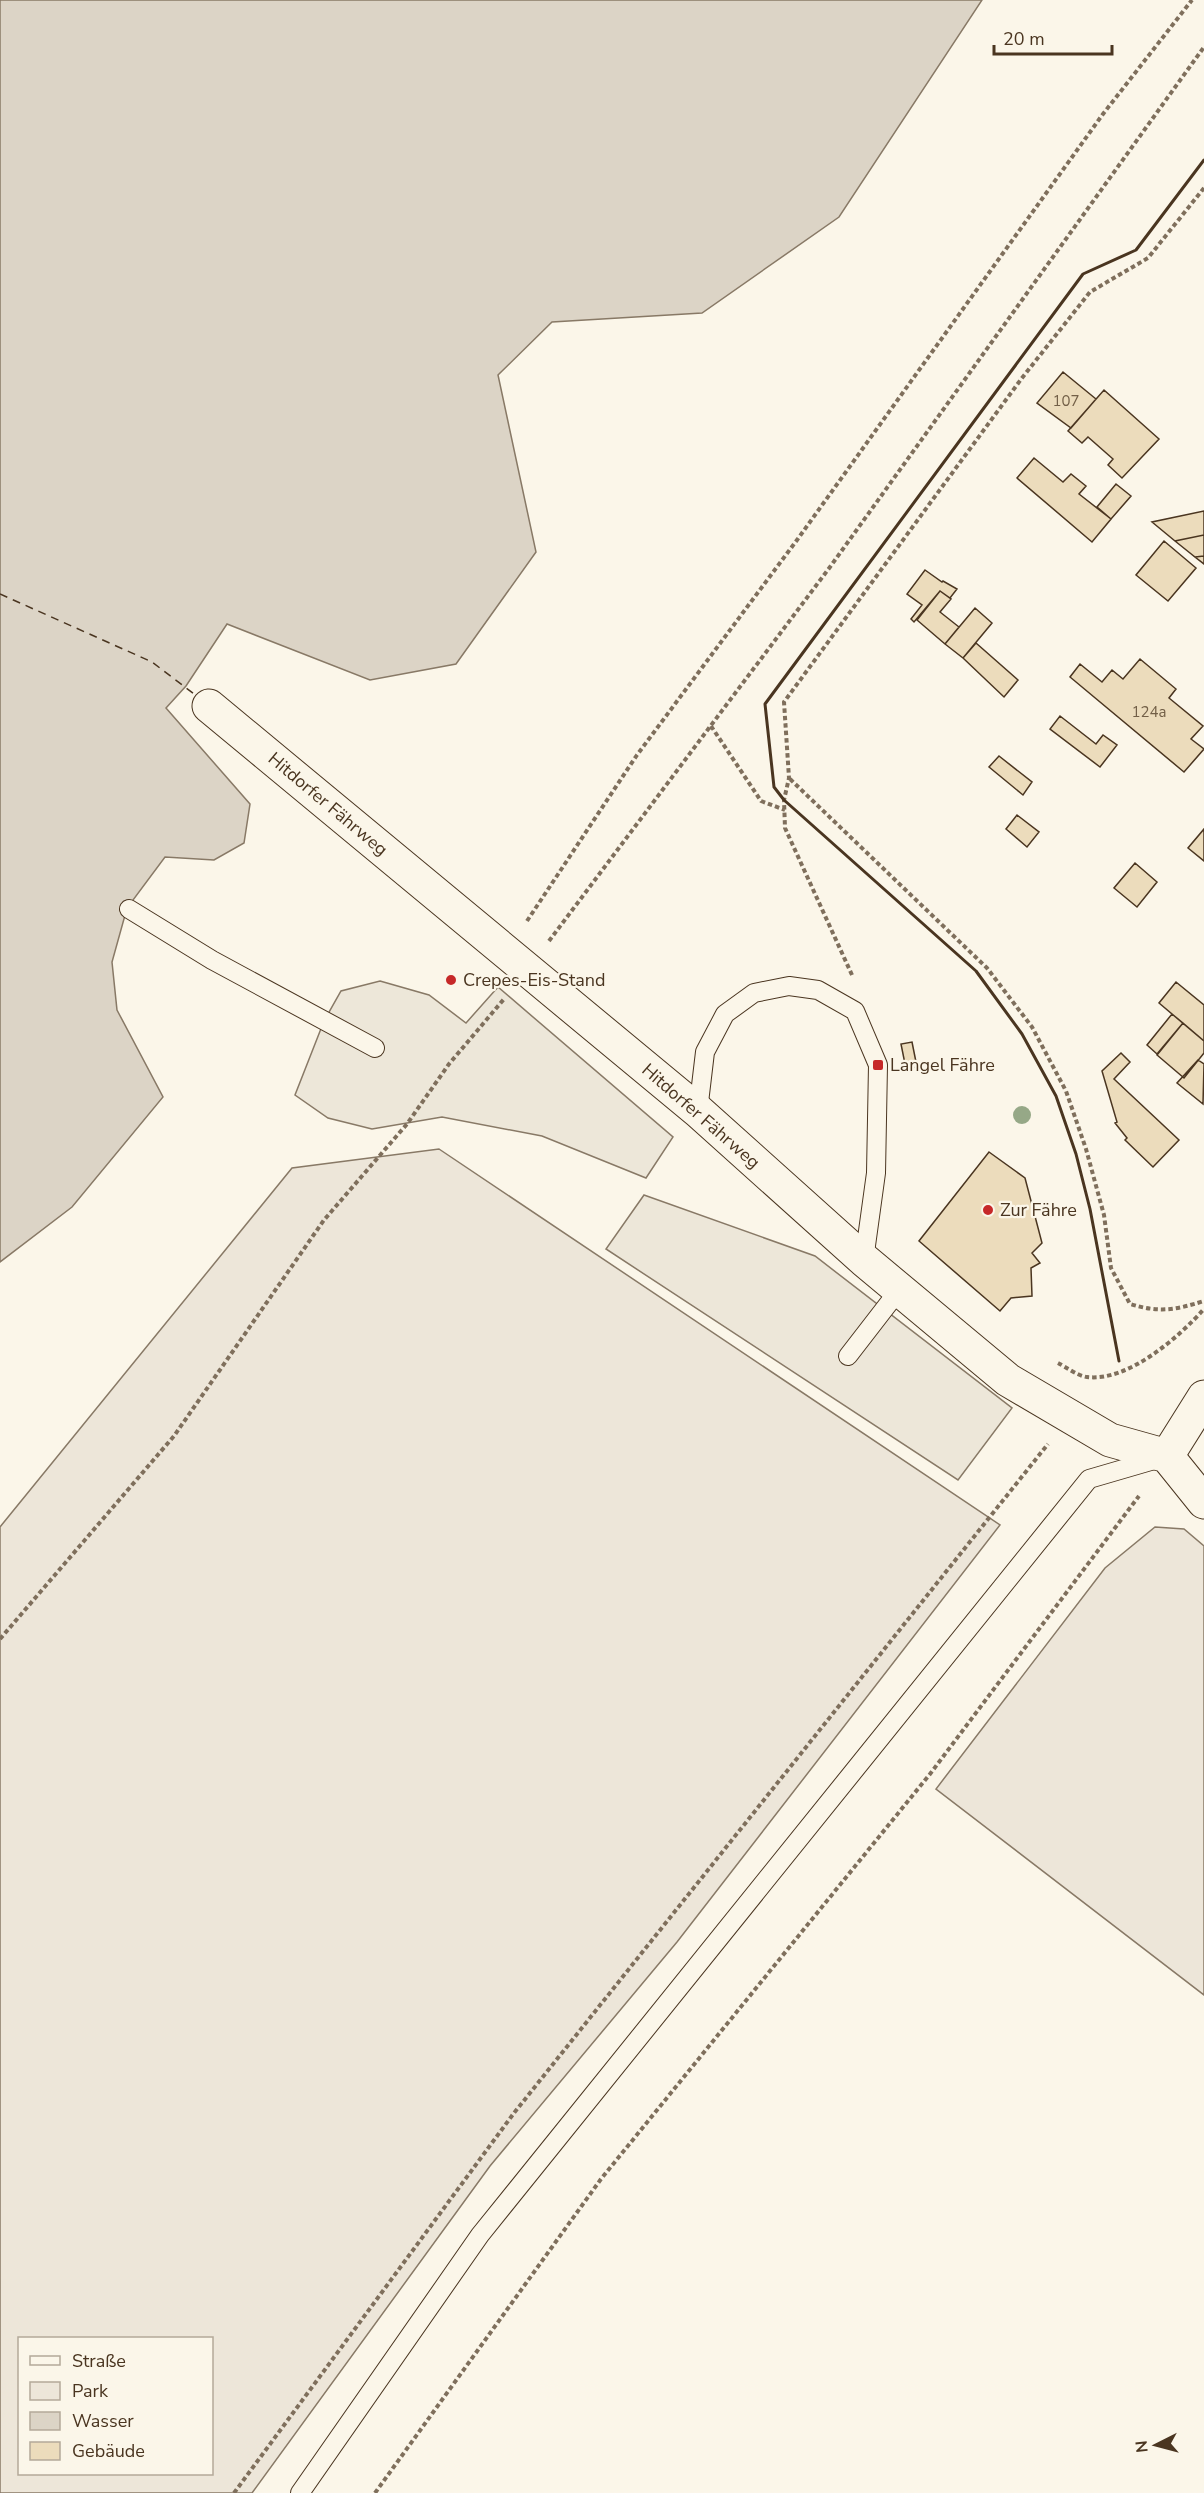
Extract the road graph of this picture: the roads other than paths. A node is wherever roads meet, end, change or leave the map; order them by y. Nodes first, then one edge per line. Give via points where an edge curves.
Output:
1 (209, 706) dead end
2 (129, 909) dead end
3 (375, 1048) dead end
4 (698, 1111) junction
5 (864, 1260) junction
6 (899, 1290) junction
7 (848, 1356) dead end
8 (1204, 1397) edge
9 (1167, 1456) junction
10 (1204, 1502) edge
11 (300, 2493) edge

1 - 4 street, Hitdorfer Fährweg
2 - 3 lane via 212,960
4 - 5 street, Hitdorfer Fährweg
4 - 5 lane via 705,1052 725,1014 754,993 789,986 818,990 855,1011 878,1065 876,1173
5 - 6 street, Hitdorfer Fährweg
6 - 7 lane
6 - 9 street, Hitdorfer Fährweg via 1008,1380 1069,1418 1110,1440
8 - 9 street
9 - 10 street
9 - 11 lane via 1089,1479 480,2235

